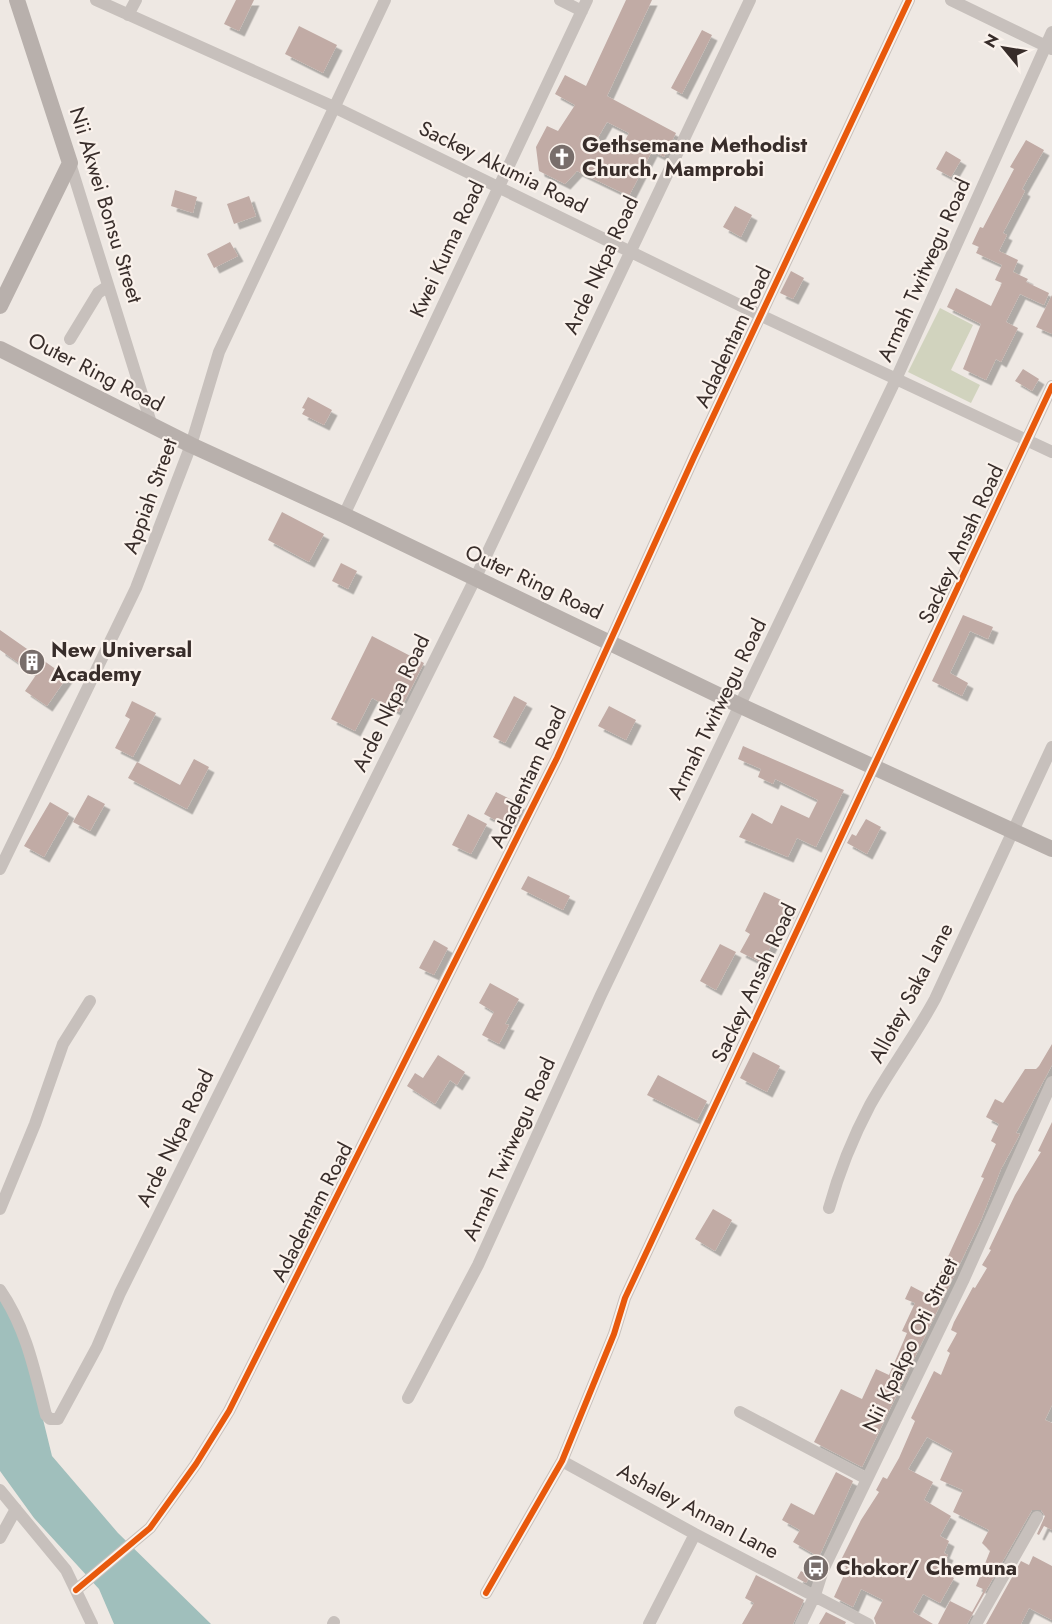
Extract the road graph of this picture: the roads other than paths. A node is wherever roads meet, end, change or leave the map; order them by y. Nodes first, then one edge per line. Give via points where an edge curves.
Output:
1 (17, 0) edge
2 (96, 0) edge
3 (135, 0) edge
4 (385, 0) edge
5 (560, 0) edge
6 (750, 0) edge
7 (909, 0) edge
8 (951, 0) edge
9 (585, 5) edge
10 (128, 15) junction
11 (1052, 32) edge
12 (1048, 48) edge
13 (334, 107) junction
14 (70, 163) junction
15 (498, 186) junction
16 (629, 249) junction
17 (108, 286) junction
18 (0, 306) edge
19 (762, 316) junction
20 (70, 339) dead end
21 (0, 349) edge
22 (896, 379) junction
23 (1052, 386) edge
24 (151, 423) junction
25 (1026, 440) junction
26 (190, 445) junction
27 (1052, 452) edge
28 (344, 515) junction
29 (475, 579) junction
30 (608, 643) junction
31 (741, 706) junction
32 (1052, 747) edge
33 (873, 766) junction
34 (1015, 830) junction
35 (1052, 849) edge
36 (0, 869) edge
37 (90, 1001) dead end
38 (1052, 1082) edge
39 (829, 1208) dead end
40 (0, 1209) edge
41 (0, 1290) edge
42 (408, 1398) dead end
43 (740, 1412) dead end
44 (562, 1461) junction
45 (867, 1479) junction
46 (0, 1490) edge
47 (16, 1509) junction
48 (1037, 1517) dead end
49 (695, 1534) junction
50 (0, 1538) edge
51 (75, 1590) junction
52 (486, 1593) dead end
53 (816, 1595) junction
54 (92, 1624) edge
55 (649, 1624) edge
56 (801, 1624) edge
57 (868, 1624) edge
58 (976, 1624) edge

1 - 14 street, Nii Akwei Bonsu Street
2 - 10 street, Sackey Akumia Road
3 - 10 street
4 - 13 street, Appiah Street
5 - 9 street
6 - 16 street, Arde Nkpa Road
7 - 19 street, Adadentam Road
8 - 12 street
9 - 15 street, Kwei Kuma Road
10 - 13 street, Sackey Akumia Road
11 - 12 street, Armah Twitwegu Road
12 - 22 street, Armah Twitwegu Road
13 - 15 street, Sackey Akumia Road
13 - 26 street, Appiah Street via 219,352
14 - 17 street, Nii Akwei Bonsu Street
14 - 18 street
15 - 16 street, Sackey Akumia Road
15 - 28 street, Kwei Kuma Road
16 - 19 street, Sackey Akumia Road
16 - 29 street, Arde Nkpa Road
17 - 20 street via 98,294
17 - 24 street, Nii Akwei Bonsu Street
19 - 22 street, Sackey Akumia Road
19 - 30 street, Adadentam Road
21 - 24 street, Outer Ring Road
22 - 25 street, Sackey Akumia Road
22 - 31 street, Armah Twitwegu Road
23 - 25 street, Sackey Ansah Road
24 - 26 street, Outer Ring Road
25 - 27 street, Sackey Akumia Road
25 - 33 street, Sackey Ansah Road
26 - 28 street, Outer Ring Road
26 - 36 street, Appiah Street via 136,588
28 - 29 street, Outer Ring Road
29 - 30 street, Outer Ring Road
29 - 41 street, Arde Nkpa Road via 58,1419 46,1415 29,1352 13,1309
30 - 31 street, Outer Ring Road
30 - 51 street, Adadentam Road via 491,893 229,1411 150,1528
31 - 33 street, Outer Ring Road
31 - 42 street, Armah Twitwegu Road via 601,995 478,1265
32 - 34 street, Allotey Saka Lane
33 - 34 street, Outer Ring Road
33 - 44 street, Sackey Ansah Road via 625,1298
34 - 35 street, Outer Ring Road
34 - 39 street, Allotey Saka Lane via 919,1030 871,1103 851,1142
37 - 40 street via 63,1044
38 - 45 street, Nii Kpakpo Oti Street via 963,1281
43 - 45 street
44 - 49 street, Ashaley Annan Lane
44 - 52 street, Sackey Ansah Road
45 - 53 street, Nii Kpakpo Oti Street via 823,1570
46 - 47 street
47 - 50 street
47 - 51 street via 61,1563
48 - 58 street
49 - 53 street, Ashaley Annan Lane
49 - 55 street
51 - 54 street
53 - 56 street, Nii Kpakpo Oti Street
53 - 57 street, Ashaley Annan Lane

